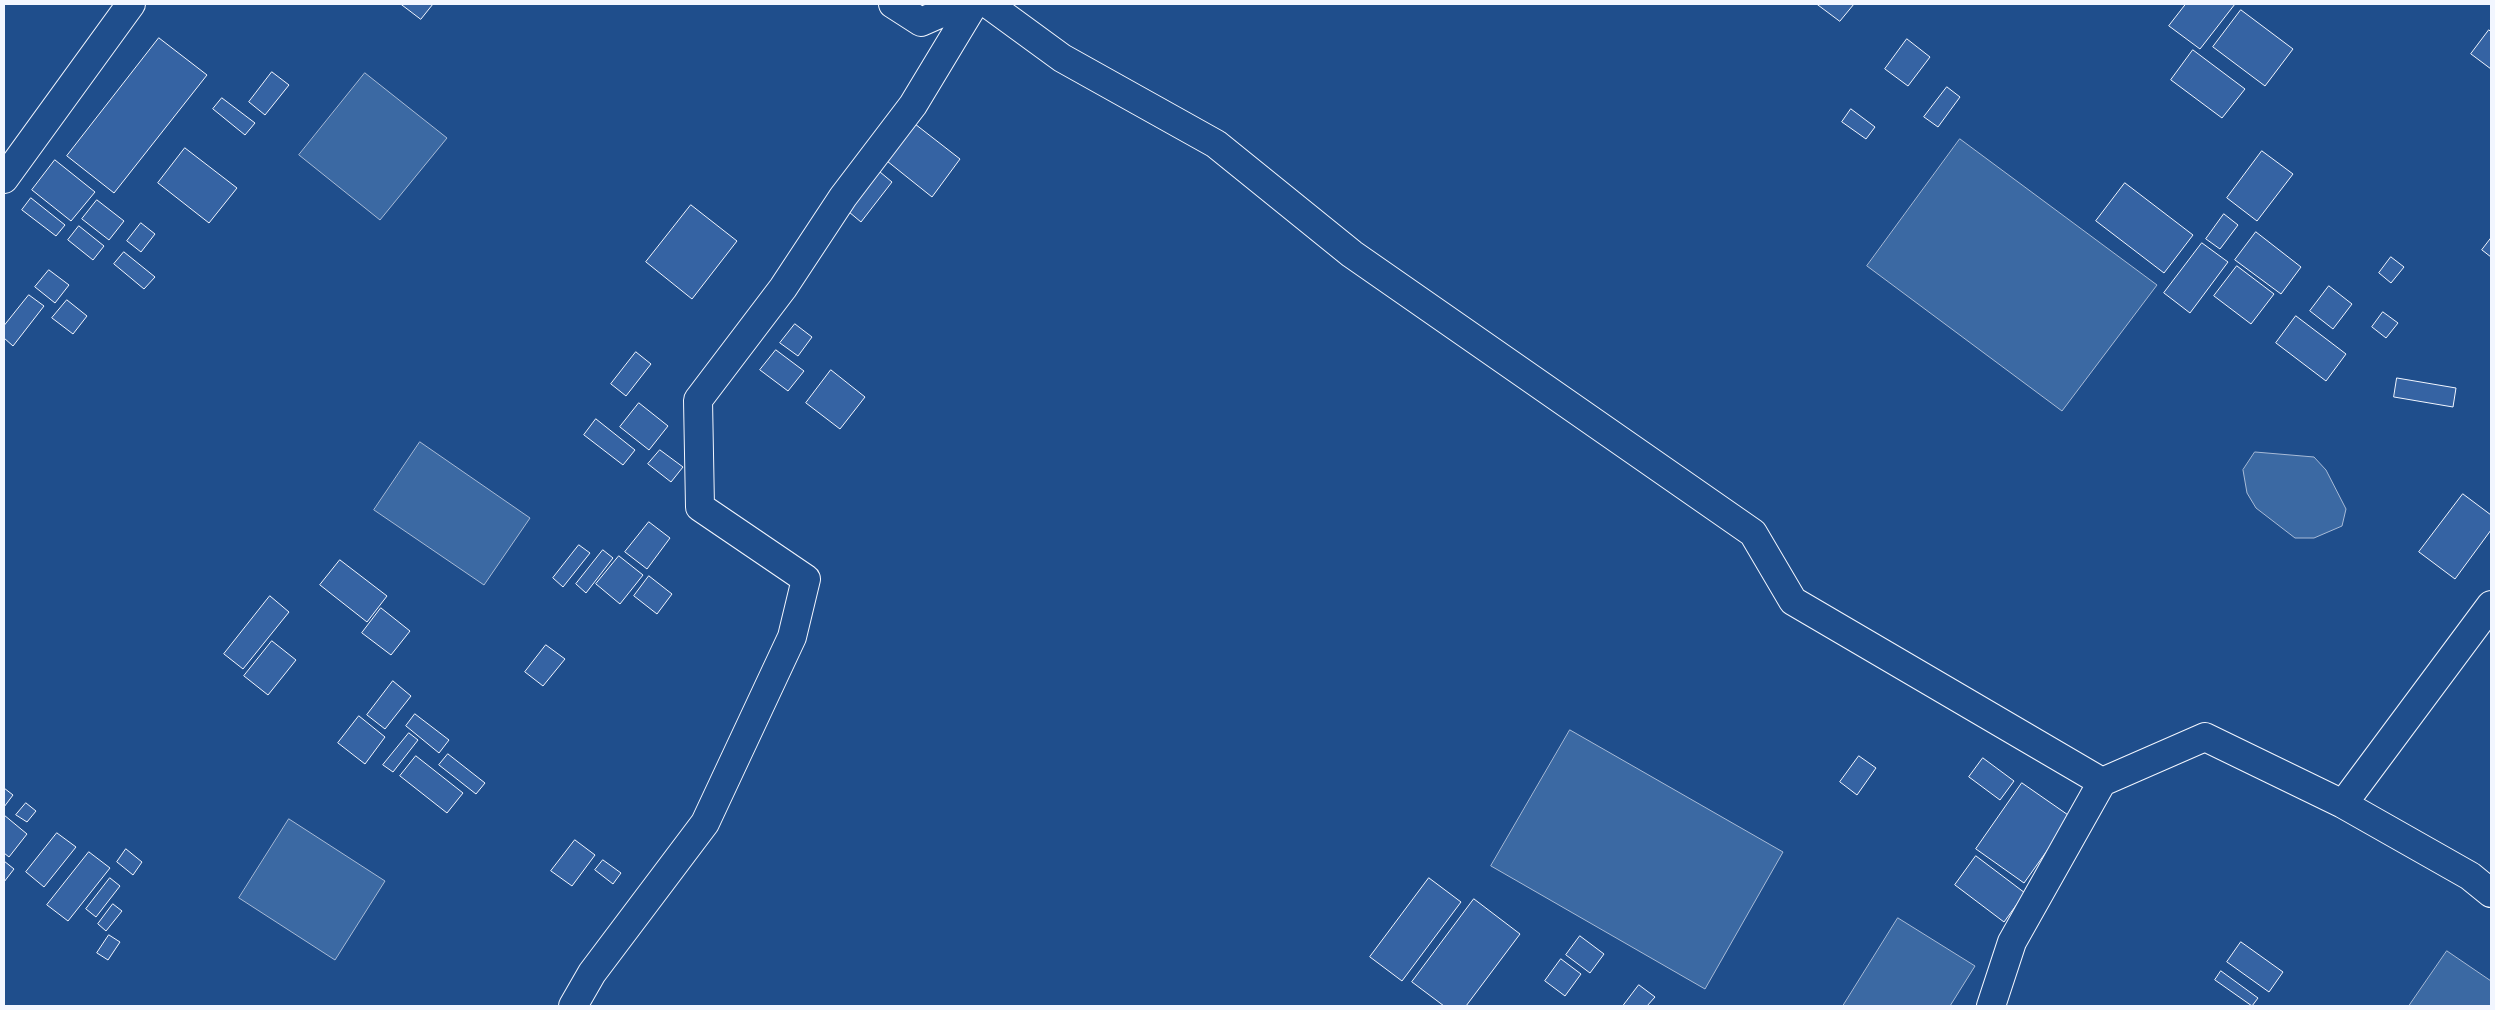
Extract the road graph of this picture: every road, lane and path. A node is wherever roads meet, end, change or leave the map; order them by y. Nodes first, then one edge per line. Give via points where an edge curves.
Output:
1 (131, 4) edge
2 (894, 4) edge
3 (962, 4) edge
4 (974, 4) edge
5 (988, 4) edge
6 (4, 179) edge
7 (2491, 605) edge
8 (2102, 782) junction
9 (2343, 804) junction
10 (2491, 893) edge
11 (573, 1006) edge
12 (1991, 1006) edge

1 - 6 street
2 - 3 street via 921,22
4 - 11 street via 913,105 698,400 700,507 806,579 792,637 705,822 592,973
5 - 8 street via 1062,58 1216,144 1352,254 1753,533 1793,601
7 - 9 street
8 - 9 street via 2205,737
8 - 12 street via 2012,942
9 - 10 street via 2470,876

